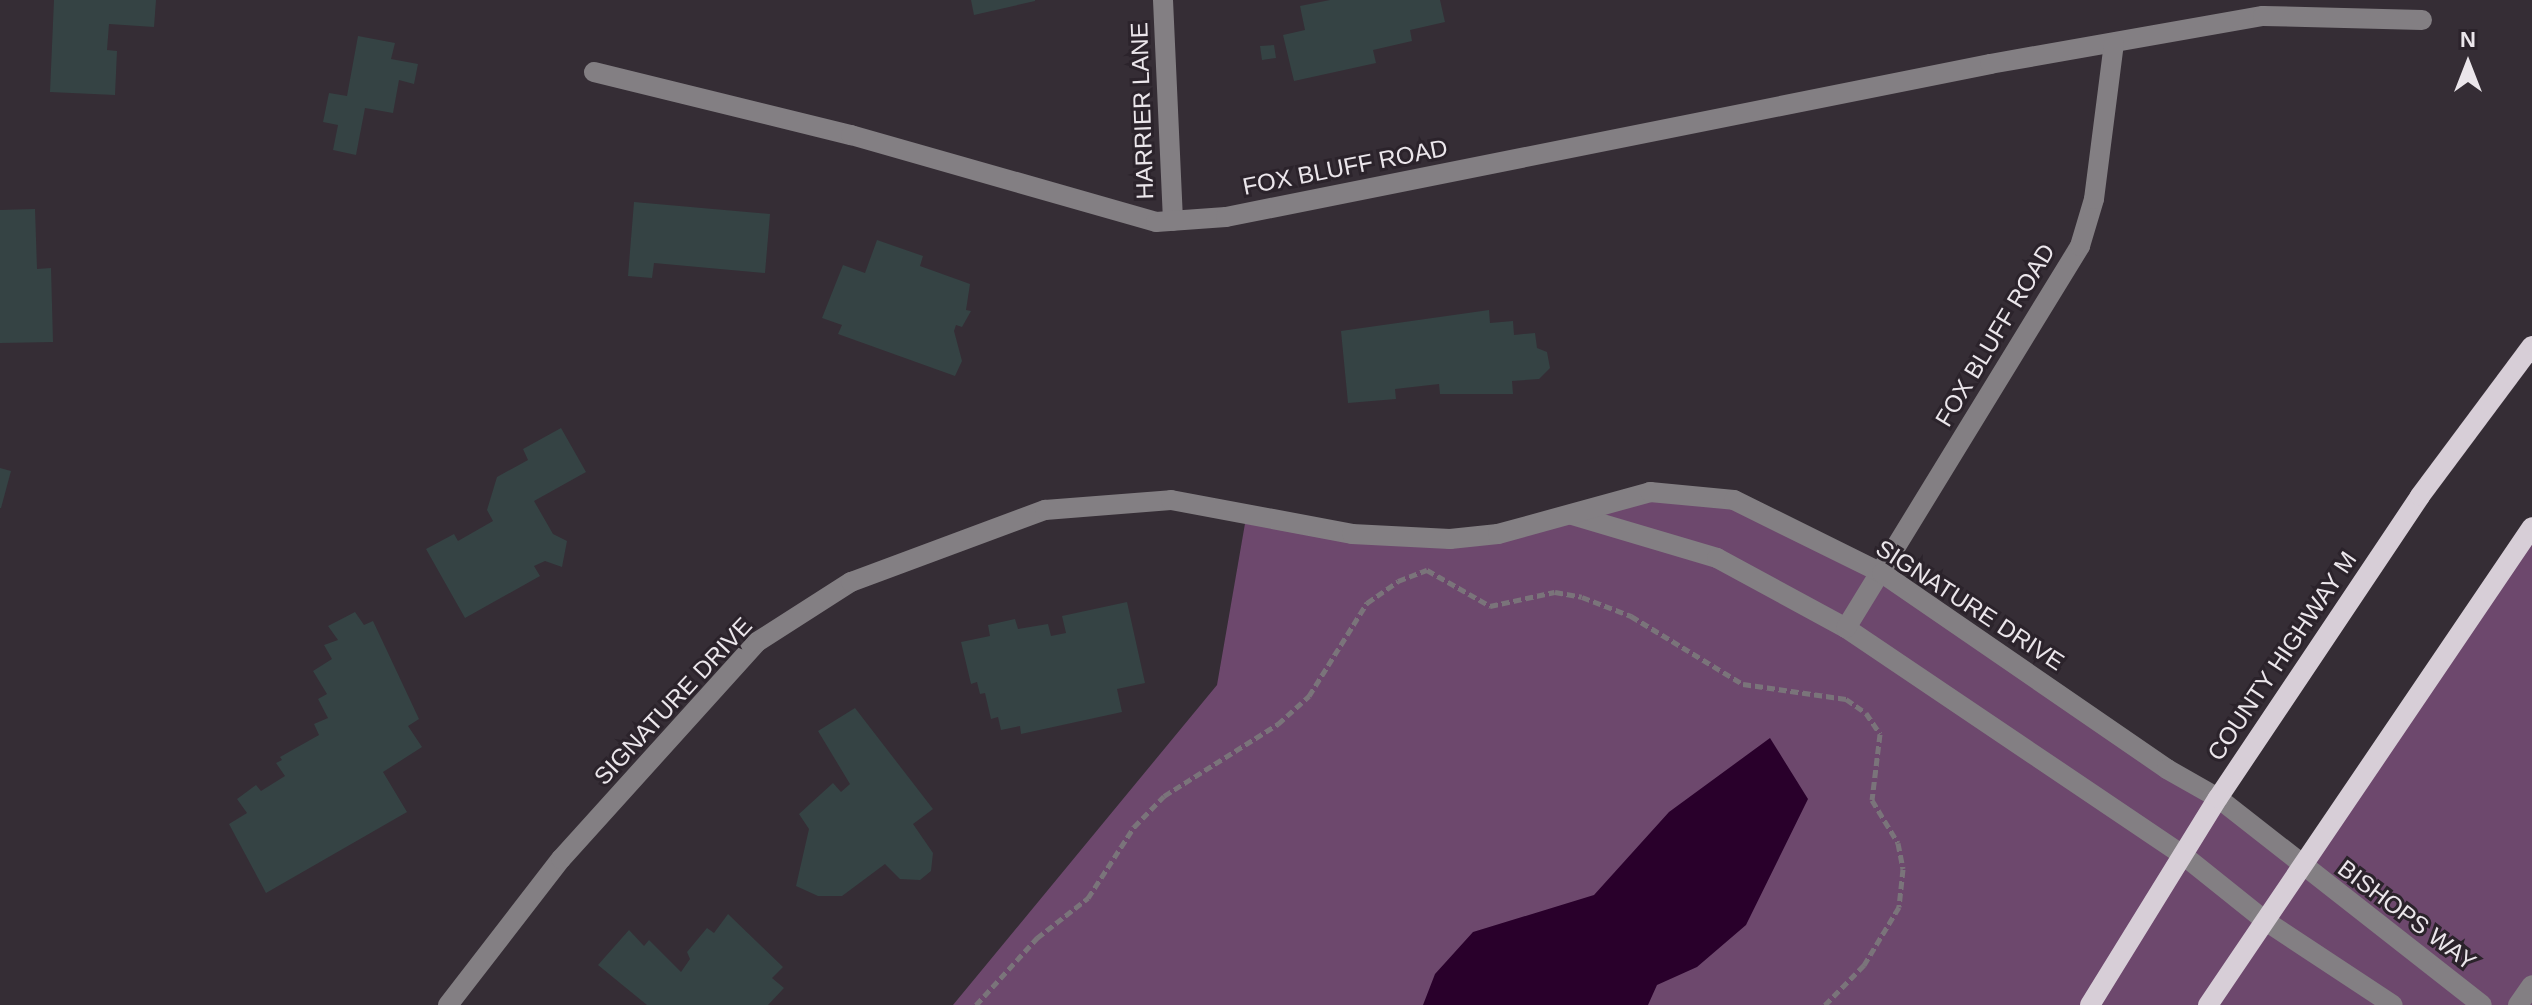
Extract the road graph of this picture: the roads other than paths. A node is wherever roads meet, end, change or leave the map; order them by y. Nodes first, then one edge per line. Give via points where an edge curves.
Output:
1 (1163, 0) edge
2 (2422, 20) dead end
3 (2114, 43) junction
4 (594, 72) dead end
5 (1173, 221) junction
6 (2532, 346) edge
7 (1572, 515) junction
8 (2532, 527) edge
9 (1882, 573) junction
10 (1846, 628) junction
11 (2218, 798) junction
12 (2183, 855) junction
13 (2301, 867) junction
14 (2264, 920) junction
15 (2532, 985) edge
16 (448, 1005) edge
17 (2090, 1005) edge
18 (2208, 1005) edge
19 (2393, 1005) edge
20 (2482, 1005) edge
21 (2518, 1005) edge

1 - 5 street, HARRIER LANE
2 - 3 street, FOX BLUFF ROAD via 2263,16
3 - 5 street, FOX BLUFF ROAD via 1226,217
3 - 9 street, FOX BLUFF ROAD via 2094,199 2080,246
4 - 5 street, FOX BLUFF ROAD via 851,135 1156,222
6 - 11 main road, COUNTY HIGHWAY M via 2420,496
7 - 9 street, SIGNATURE DRIVE via 1650,492 1734,500
7 - 10 street via 1717,558
7 - 16 street, SIGNATURE DRIVE via 1498,534 1450,539 1352,534 1171,500 1120,502 1045,510 923,551 851,582 757,642 561,859
8 - 13 main road
9 - 10 street, FOX BLUFF ROAD
9 - 11 street, SIGNATURE DRIVE via 2167,769
10 - 12 street
11 - 12 main road, COUNTY HIGHWAY M
11 - 13 street, SIGNATURE DRIVE
12 - 14 street
12 - 17 main road, COUNTY HIGHWAY M
13 - 14 main road
13 - 20 street, BISHOPS WAY
14 - 18 main road
14 - 19 street
15 - 21 street

